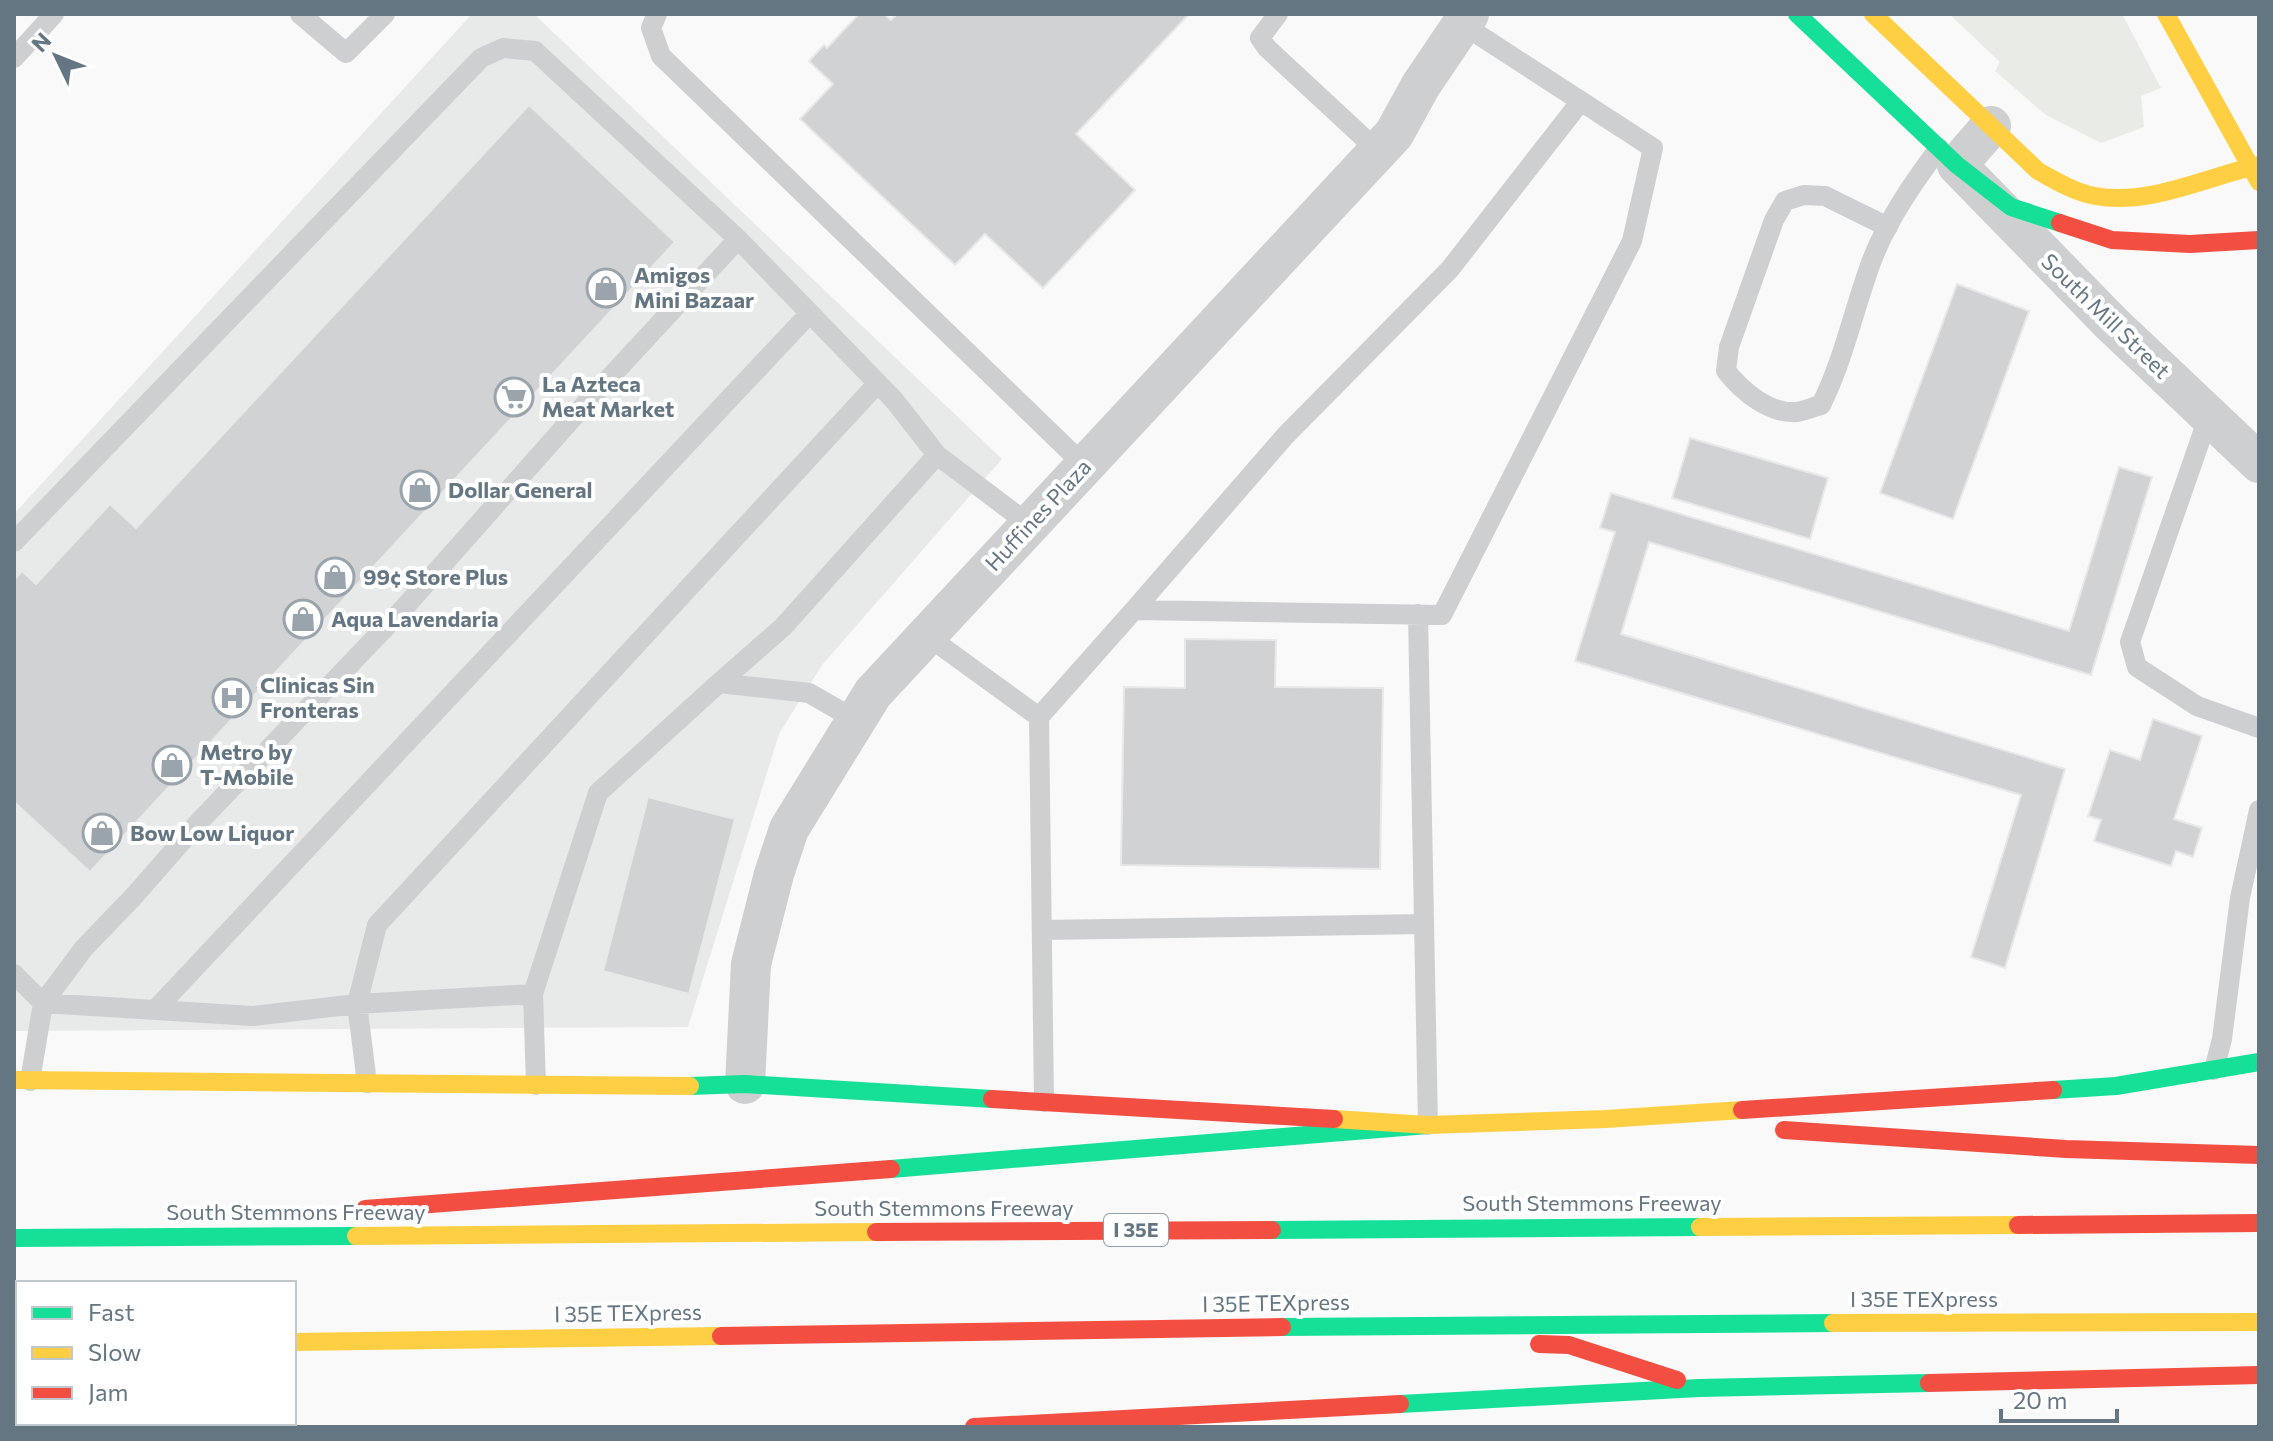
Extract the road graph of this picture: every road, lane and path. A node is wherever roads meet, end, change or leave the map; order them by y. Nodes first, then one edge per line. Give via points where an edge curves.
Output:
1 (54, 14) edge
2 (300, 14) edge
3 (385, 14) edge
4 (657, 14) edge
5 (1278, 14) edge
6 (1797, 14) edge
7 (1873, 14) edge
8 (2166, 14) edge
9 (1465, 19) edge
10 (14, 58) edge
11 (1581, 101) junction
12 (1991, 126) junction
13 (1378, 151) junction
14 (1948, 157) junction
15 (2256, 172) edge
16 (1888, 227) junction
17 (738, 239) junction
18 (2259, 240) edge
19 (810, 313) junction
20 (878, 383) junction
21 (2209, 415) junction
22 (937, 455) junction
23 (2259, 463) edge
24 (1085, 466) junction
25 (1030, 525) junction
26 (14, 542) edge
27 (1134, 610) junction
28 (1418, 614) junction
29 (926, 635) junction
30 (719, 683) junction
31 (1039, 717) junction
32 (856, 720) junction
33 (2259, 728) edge
34 (2259, 810) edge
35 (1424, 924) junction
36 (1042, 930) junction
37 (14, 974) edge
38 (533, 994) junction
39 (43, 1003) junction
40 (357, 1004) junction
41 (155, 1010) junction
42 (2259, 1062) edge
43 (2214, 1070) junction
44 (22, 1080) edge
45 (367, 1083) junction
46 (745, 1084) junction
47 (536, 1085) junction
48 (1044, 1102) junction
49 (1606, 1119) junction
50 (1428, 1125) junction
51 (2259, 1155) edge
52 (344, 1210) dead end
53 (234, 1219) dead end
54 (2259, 1223) edge
55 (14, 1236) edge
56 (2259, 1322) edge
57 (717, 1335) junction
58 (296, 1342) edge
59 (2259, 1375) edge
60 (1699, 1388) junction
61 (974, 1427) edge

1 - 10 lane
2 - 3 lane via 346,53
4 - 24 lane via 651,28 661,56
5 - 13 lane via 1260,38 1267,48
6 - 14 main road, South Mill Street
7 - 12 main road
8 - 15 main road
9 - 11 lane
9 - 13 street, Huffines Plaza via 1394,134
11 - 27 lane via 1450,269 1285,436
11 - 28 lane via 1653,148 1632,241 1442,615
12 - 14 street
12 - 15 main road via 2057,184 2100,198 2156,195
13 - 24 street, Huffines Plaza
14 - 16 lane via 1903,197
14 - 18 main road, South Mill Street via 2011,207 2112,240
14 - 21 street, South Mill Street
16 - 16 lane via 1821,405 1794,412 1764,404 1738,386 1726,371 1729,347 1785,201 1825,196
17 - 19 lane
17 - 26 lane via 535,51 503,48 481,58
17 - 39 lane via 404,608 84,948
19 - 20 lane
19 - 41 lane
20 - 22 lane
20 - 40 lane via 377,925
21 - 23 street, South Mill Street
21 - 33 lane via 2130,642 2137,667 2197,706
22 - 25 lane
22 - 30 lane via 783,627
24 - 25 street, Huffines Plaza
25 - 29 street, Huffines Plaza
27 - 28 lane
27 - 31 lane
28 - 35 lane
29 - 31 lane
29 - 32 street, Huffines Plaza via 873,693
30 - 32 lane via 809,693
30 - 38 lane via 598,793
31 - 36 lane
32 - 46 street, Huffines Plaza via 789,829 774,874 751,964
34 - 43 lane
35 - 36 lane
35 - 50 lane
36 - 48 lane
37 - 39 lane
38 - 40 lane
38 - 47 lane
39 - 41 lane
39 - 44 lane
40 - 41 lane via 253,1016
40 - 45 lane
42 - 43 main road
43 - 49 main road via 2116,1086
44 - 45 main road
45 - 47 main road
46 - 47 main road
46 - 48 main road
48 - 50 main road
49 - 50 main road
49 - 51 main road via 2066,1149
50 - 52 main road
53 - 55 main road
54 - 55 main road, South Stemmons Freeway / I 35E
56 - 57 main road, I 35E TEXpress via 1489,1324
57 - 58 main road, I 35E TEXpress
57 - 60 main road via 1173,1336 1569,1345
59 - 60 main road
60 - 61 main road

